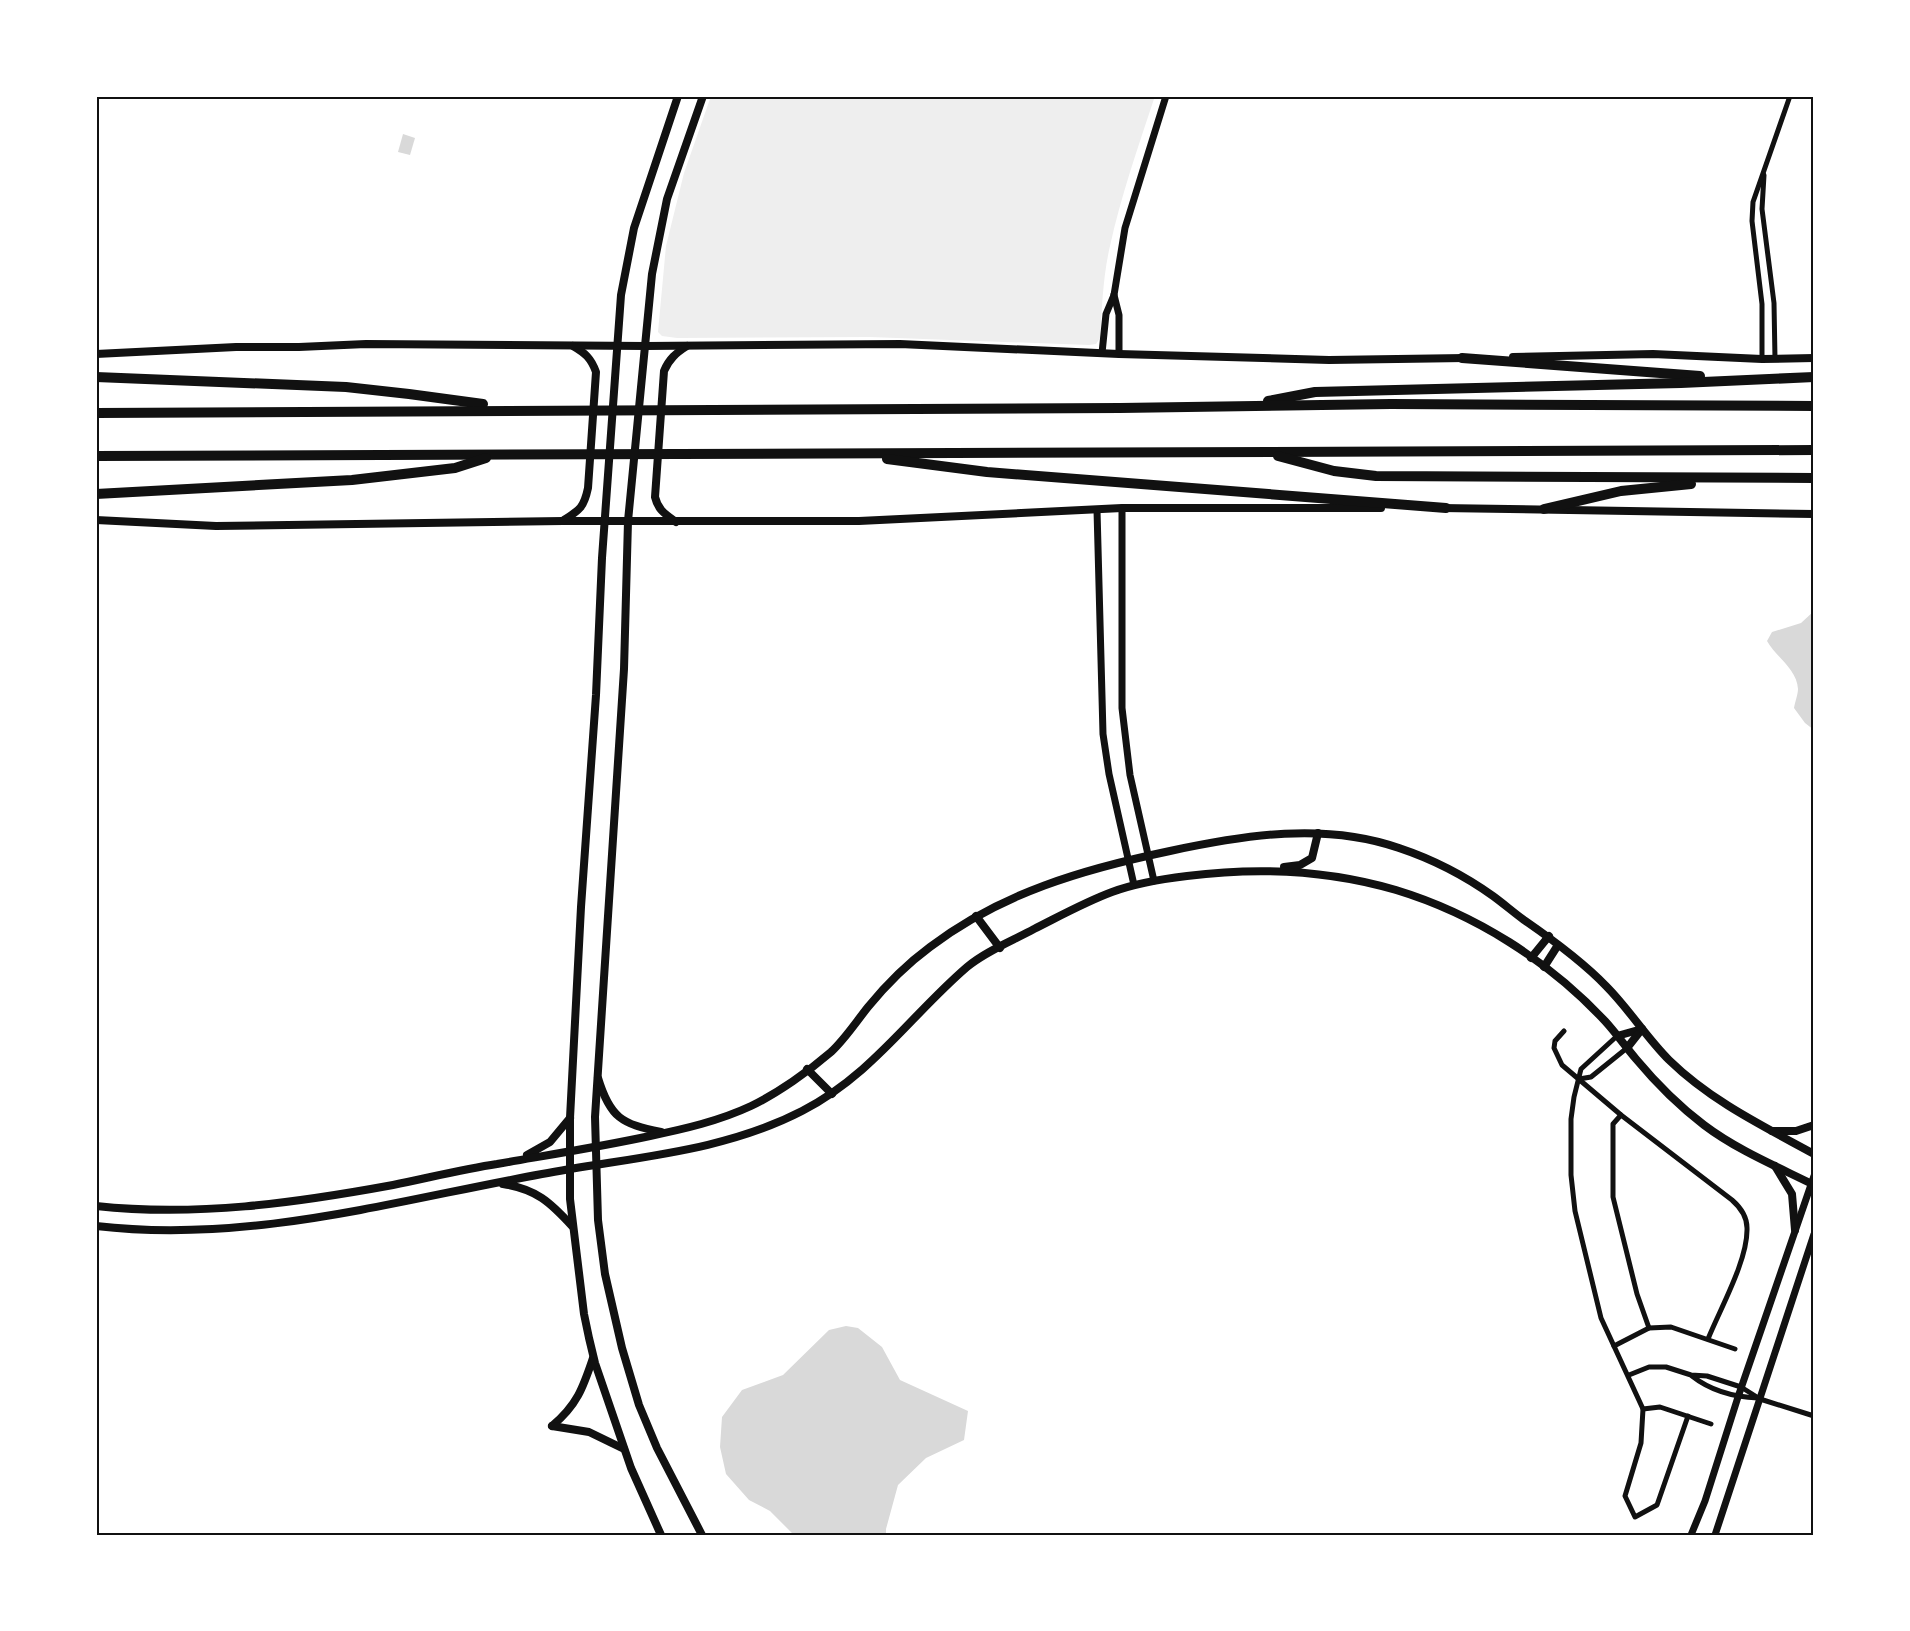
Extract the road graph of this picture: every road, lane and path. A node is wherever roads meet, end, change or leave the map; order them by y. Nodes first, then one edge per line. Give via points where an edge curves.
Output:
1 (678, 96) edge
2 (703, 96) edge
3 (1166, 96) edge
4 (1790, 96) edge
5 (1766, 165) junction
6 (1114, 296) junction
7 (571, 345) junction
8 (617, 345) junction
9 (646, 346) junction
10 (688, 346) junction
11 (1102, 353) junction
12 (96, 354) edge
13 (1119, 354) junction
14 (1462, 358) junction
15 (1762, 358) junction
16 (1814, 358) edge
17 (1775, 359) junction
18 (96, 377) edge
19 (1814, 377) edge
20 (1814, 385) edge
21 (1238, 406) junction
22 (1814, 406) edge
23 (519, 410) junction
24 (96, 412) edge
25 (1814, 450) edge
26 (1263, 452) junction
27 (845, 454) junction
28 (496, 455) junction
29 (96, 456) edge
30 (1814, 471) edge
31 (1814, 478) edge
32 (96, 494) edge
33 (1122, 508) junction
34 (1446, 508) junction
35 (1544, 509) junction
36 (1097, 510) junction
37 (1814, 514) edge
38 (96, 520) edge
39 (562, 521) junction
40 (604, 521) junction
41 (628, 521) junction
42 (676, 522) junction
43 (1318, 833) junction
44 (1148, 856) junction
45 (1128, 860) junction
46 (1244, 871) junction
47 (1154, 881) junction
48 (1134, 885) junction
49 (975, 916) junction
50 (1549, 936) junction
51 (1558, 945) junction
52 (999, 948) junction
53 (1531, 958) junction
54 (1544, 967) junction
55 (1642, 1029) junction
56 (1564, 1032) dead end
57 (1617, 1036) junction
58 (1627, 1048) junction
59 (807, 1069) junction
60 (596, 1071) junction
61 (1579, 1079) junction
62 (832, 1094) junction
63 (1621, 1115) junction
64 (570, 1118) junction
65 (1814, 1125) edge
66 (1770, 1131) junction
67 (665, 1133) junction
68 (596, 1147) junction
69 (570, 1151) junction
70 (1814, 1154) edge
71 (513, 1161) junction
72 (596, 1164) junction
73 (1774, 1165) junction
74 (570, 1168) junction
75 (1813, 1181) edge
76 (496, 1182) junction
77 (96, 1206) edge
78 (96, 1226) edge
79 (572, 1226) junction
80 (1795, 1230) junction
81 (1814, 1234) edge
82 (1649, 1328) junction
83 (1708, 1339) junction
84 (1614, 1346) junction
85 (1735, 1349) dead end
86 (594, 1356) junction
87 (1690, 1375) junction
88 (1629, 1376) junction
89 (1741, 1388) junction
90 (1738, 1398) junction
91 (1760, 1398) junction
92 (1643, 1409) junction
93 (1688, 1416) junction
94 (1814, 1416) edge
95 (1712, 1424) dead end
96 (624, 1449) junction
97 (661, 1535) edge
98 (702, 1535) edge
99 (1691, 1535) edge
100 (1715, 1535) edge

1 - 8 main road via 630,243
2 - 9 main road via 667,199 657,243
3 - 6 street via 1125,228
4 - 5 street
5 - 15 street via 1752,212 1762,304
5 - 17 street via 1762,197 1774,303
6 - 11 street via 1106,314
6 - 13 street via 1119,315
7 - 8 main road
7 - 12 main road via 366,344
7 - 39 main road via 584,352 596,372 586,500
8 - 9 main road
8 - 40 main road
9 - 10 main road
9 - 41 main road
10 - 11 main road via 900,344
10 - 42 main road via 668,362 662,391 655,497 657,506
11 - 13 main road
13 - 14 main road via 1329,360
14 - 15 main road via 1653,354
14 - 20 highway
15 - 17 main road
16 - 17 main road
18 - 23 highway via 346,387
19 - 21 highway via 1315,392
21 - 22 highway
21 - 23 highway
23 - 24 highway
25 - 26 highway
26 - 27 highway
26 - 31 highway via 1334,471 1376,476
27 - 28 highway
27 - 34 highway via 987,472
28 - 29 highway
28 - 32 highway via 455,468 352,480
30 - 35 highway via 1621,492
33 - 34 main road
33 - 36 main road
33 - 44 street via 1122,708 1130,775
34 - 35 main road
35 - 37 main road
36 - 42 main road via 859,521
36 - 45 street via 1103,734
38 - 39 main road via 216,526
39 - 40 main road
40 - 41 main road
40 - 64 main road
41 - 42 main road
41 - 60 main road via 624,669
43 - 44 main road via 1257,835
43 - 46 main road via 1312,858 1300,865
43 - 50 main road via 1395,846 1429,860 1490,894
44 - 45 main road
44 - 47 street
45 - 48 street
45 - 49 main road via 1059,879
46 - 47 main road
46 - 53 main road via 1302,872 1392,889 1492,931
47 - 48 main road
48 - 52 main road via 1088,902
49 - 52 main road
49 - 59 main road via 905,967 832,1051
50 - 51 main road
50 - 53 main road
51 - 54 main road
51 - 55 main road via 1603,982
52 - 62 main road via 965,969 867,1067
53 - 54 main road
54 - 57 main road via 1590,1006
55 - 57 main road
55 - 58 main road
55 - 66 main road via 1694,1082
56 - 61 street via 1554,1048 1562,1065
57 - 58 main road
57 - 61 street via 1581,1069
58 - 61 street via 1591,1077
58 - 73 main road via 1667,1093 1704,1125
59 - 62 main road
59 - 67 main road via 771,1095 734,1114
60 - 67 main road via 604,1099 620,1118 640,1128
60 - 68 main road
61 - 63 street
61 - 84 street via 1571,1119 1575,1211 1601,1318
62 - 72 main road via 736,1139
63 - 82 street via 1613,1124 1613,1197
63 - 83 street via 1732,1200 1745,1216 1745,1243 1730,1291
64 - 69 main road
64 - 71 main road via 550,1142
65 - 66 main road via 1796,1131
66 - 70 main road
67 - 68 main road
68 - 69 main road
68 - 72 main road
69 - 71 main road
69 - 74 main road
71 - 77 main road via 248,1207 162,1211
72 - 74 main road
72 - 98 main road via 605,1274 622,1348 657,1448
73 - 75 main road
73 - 80 main road via 1792,1194
74 - 76 main road
74 - 79 main road
75 - 80 street
76 - 78 main road via 328,1217 259,1227 167,1231
76 - 79 main road via 539,1195
79 - 86 main road
80 - 89 street
81 - 91 street
82 - 83 street via 1671,1327
82 - 84 street
83 - 85 street
84 - 88 street
86 - 96 main road
86 - 96 main road via 579,1397 552,1426 589,1432
87 - 88 street via 1666,1367 1649,1367
87 - 89 street via 1707,1376
87 - 90 street via 1704,1386
88 - 92 street
89 - 90 street
89 - 91 street
90 - 91 street
90 - 99 street
91 - 94 street
91 - 100 street
92 - 93 street via 1660,1407
92 - 93 street via 1641,1443 1625,1496 1635,1517 1657,1505
93 - 95 street
96 - 97 main road

